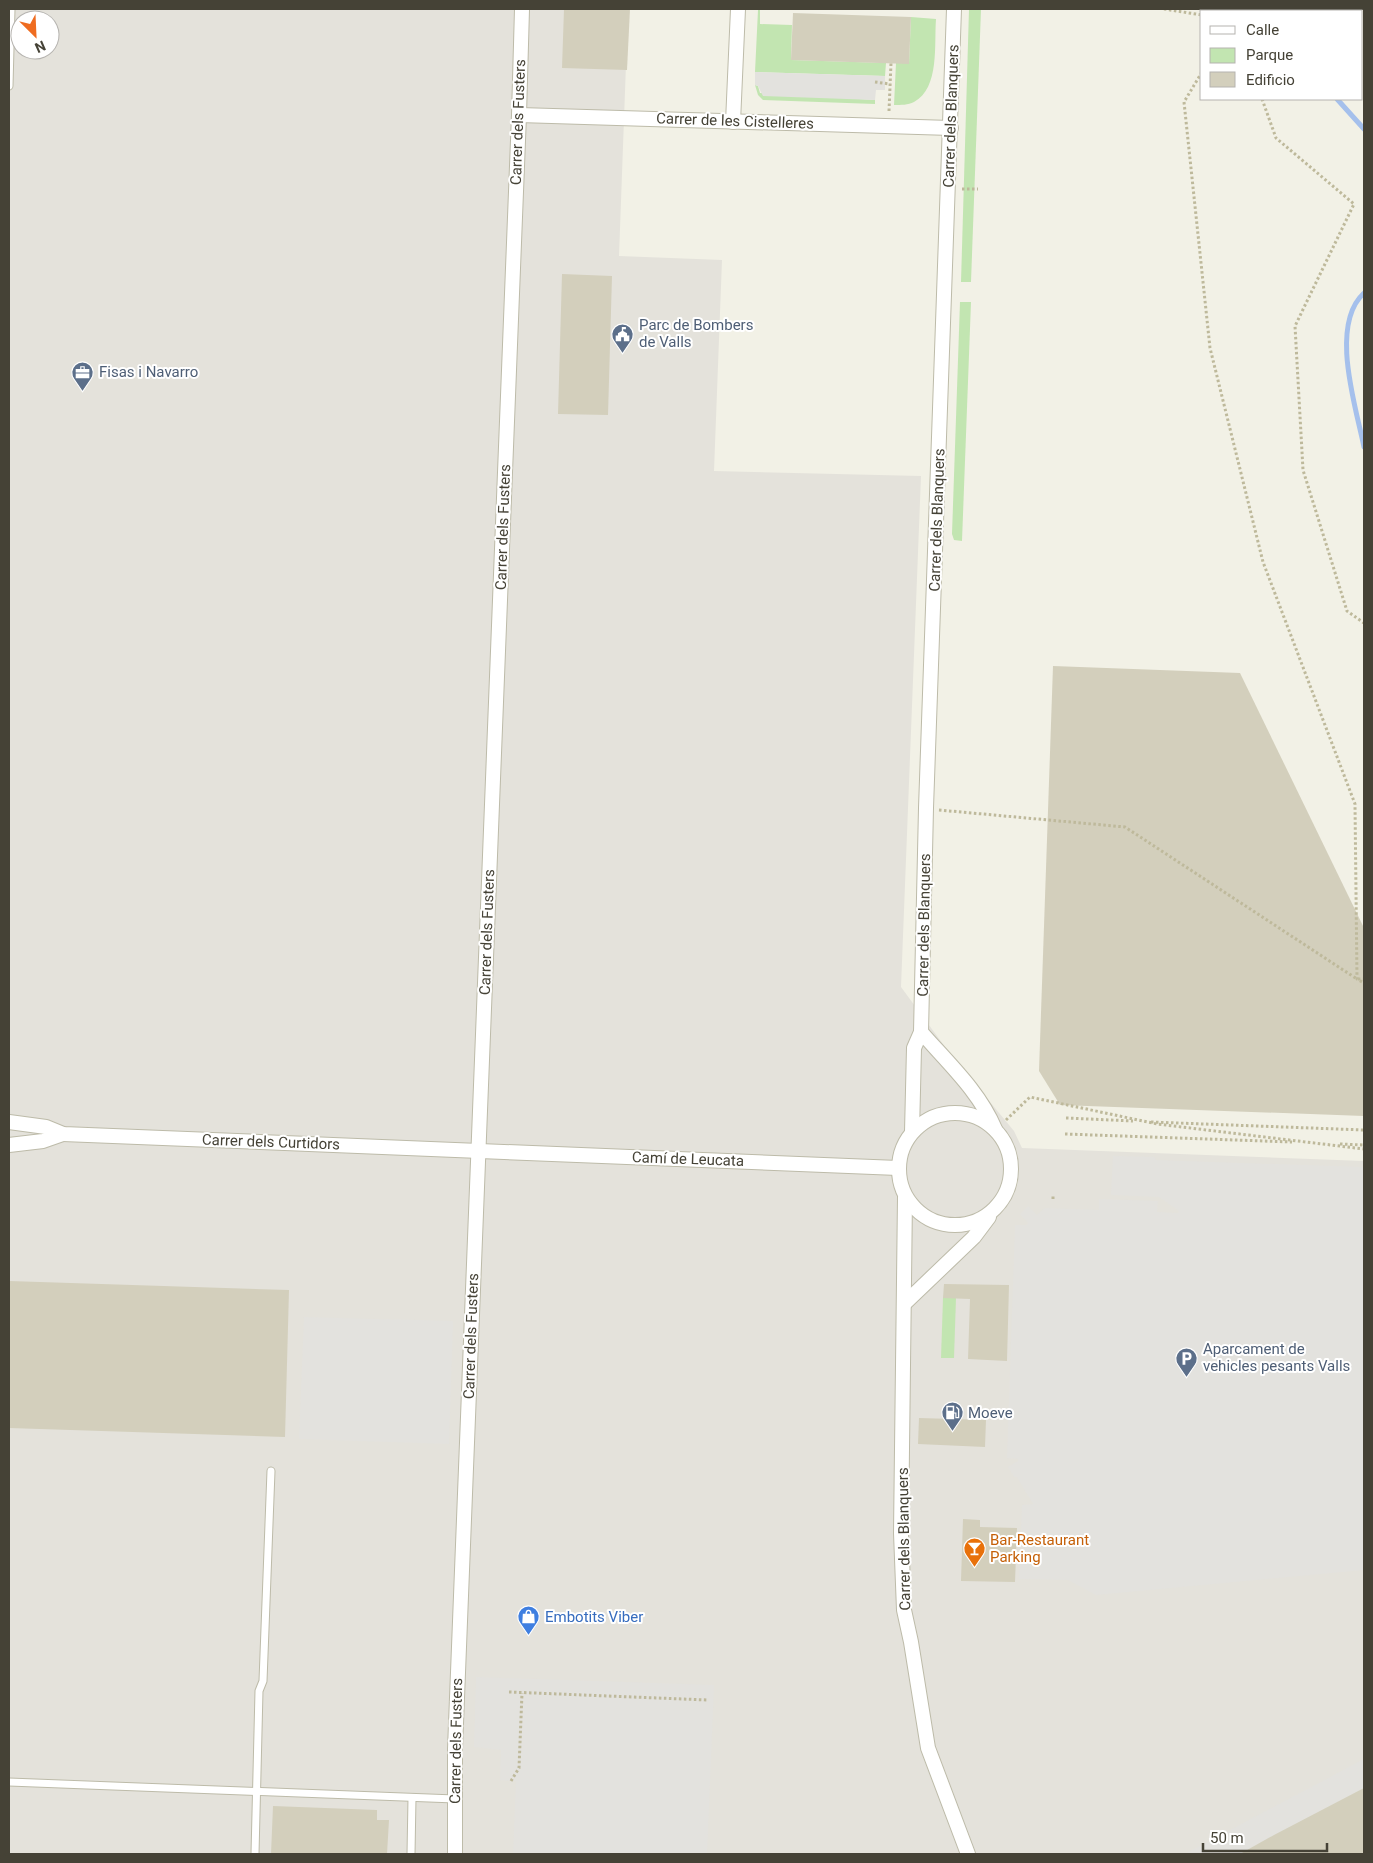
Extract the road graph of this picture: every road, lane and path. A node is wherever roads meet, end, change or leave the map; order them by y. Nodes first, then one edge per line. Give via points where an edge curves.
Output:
1 (11, 9) edge
2 (522, 9) edge
3 (738, 9) edge
4 (954, 9) edge
5 (1164, 9) edge
6 (1200, 15) edge
7 (891, 63) dead end
8 (1200, 75) edge
9 (876, 82) dead end
10 (890, 84) junction
11 (9, 86) edge
12 (1262, 100) edge
13 (889, 108) dead end
14 (519, 116) junction
15 (733, 122) junction
16 (950, 128) junction
17 (963, 189) dead end
18 (978, 189) dead end
19 (1364, 623) edge
20 (926, 808) junction
21 (1357, 978) junction
22 (1364, 979) edge
23 (1364, 984) edge
24 (921, 1032) junction
25 (1066, 1118) dead end
26 (9, 1122) edge
27 (995, 1130) junction
28 (1364, 1130) edge
29 (912, 1132) junction
30 (63, 1134) junction
31 (1065, 1134) dead end
32 (9, 1145) edge
33 (1364, 1145) edge
34 (1364, 1149) edge
35 (479, 1150) junction
36 (898, 1168) junction
37 (1053, 1194) dead end
38 (905, 1197) junction
39 (1053, 1199) dead end
40 (998, 1205) junction
41 (904, 1304) junction
42 (271, 1471) dead end
43 (509, 1692) dead end
44 (522, 1693) junction
45 (707, 1700) dead end
46 (511, 1780) dead end
47 (9, 1782) edge
48 (257, 1792) junction
49 (412, 1798) junction
50 (455, 1799) junction
51 (255, 1854) edge
52 (411, 1854) edge
53 (455, 1854) edge
54 (968, 1854) edge

1 - 11 lane
2 - 14 street, Carrer dels Fusters
3 - 15 street
4 - 16 street, Carrer dels Blanquers
5 - 6 path
7 - 10 path
8 - 21 path via 1184,102 1210,348 1263,562 1355,804
9 - 10 path
10 - 13 path
12 - 19 path via 1276,138 1354,204 1295,326 1302,470 1347,611
14 - 15 street, Carrer de les Cistelleres
14 - 35 street, Carrer dels Fusters
15 - 16 street, Carrer de les Cistelleres
16 - 20 street, Carrer dels Blanquers
17 - 18 path
20 - 21 path via 1125,827
20 - 24 street, Carrer dels Blanquers
21 - 22 path
21 - 23 path
24 - 27 street via 978,1096
24 - 29 street, Carrer dels Blanquers via 914,1048
25 - 28 path
26 - 30 street, Carrer dels Curtidors via 46,1127
27 - 29 street via 978,1118 958,1113 937,1115
27 - 34 path via 1030,1097 1157,1124
27 - 40 street via 1006,1147 1011,1167 1008,1187
29 - 36 street via 902,1149
30 - 32 street, Carrer dels Curtidors via 42,1141
30 - 35 street, Carrer dels Curtidors
31 - 33 path
35 - 36 street, Camí de Leucata
35 - 50 street, Carrer dels Fusters
36 - 38 street
37 - 39 path
38 - 40 street via 929,1219 949,1225 976,1221
38 - 41 street, Carrer dels Blanquers
40 - 41 street via 974,1237
41 - 54 street, Carrer dels Blanquers via 901,1533 904,1610 928,1748
42 - 48 lane
43 - 44 path
44 - 45 path
44 - 46 path via 519,1768
47 - 48 lane
48 - 49 lane
48 - 51 lane
49 - 50 lane
49 - 52 lane
50 - 53 street, Carrer dels Fusters

